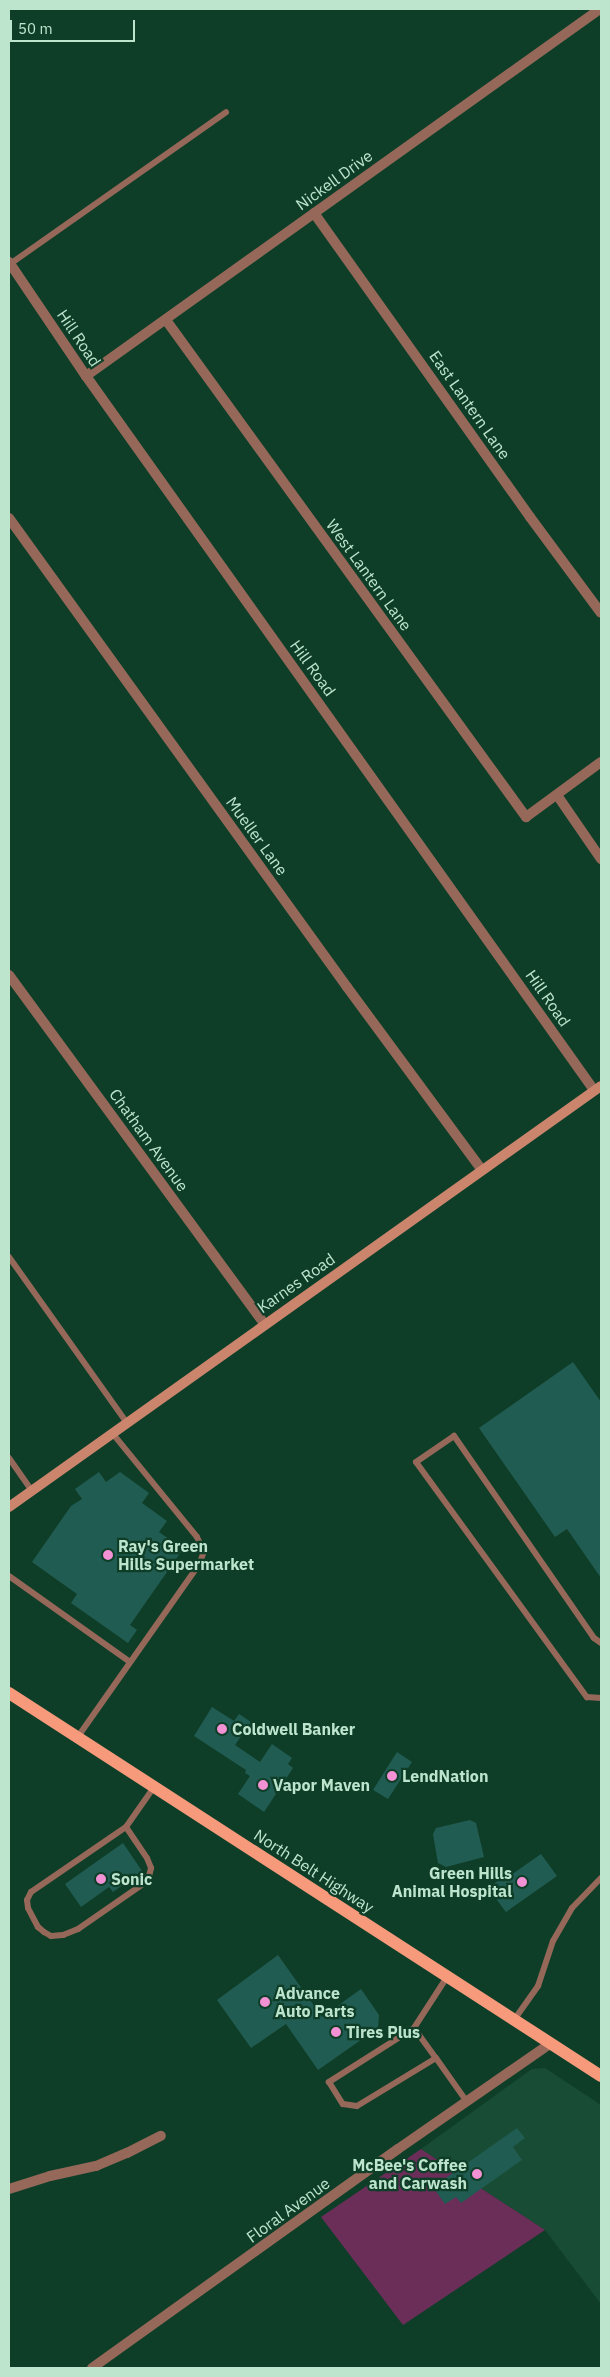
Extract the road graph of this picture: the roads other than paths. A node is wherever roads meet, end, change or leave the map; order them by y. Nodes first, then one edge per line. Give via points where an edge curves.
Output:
1 (600, 9) edge
2 (226, 112) dead end
3 (314, 213) junction
4 (9, 264) edge
5 (166, 320) junction
6 (86, 376) junction
7 (9, 518) edge
8 (601, 613) edge
9 (601, 762) edge
10 (557, 795) junction
11 (601, 858) edge
12 (9, 974) edge
13 (598, 1088) edge
14 (482, 1170) junction
15 (9, 1257) edge
16 (264, 1324) junction
17 (127, 1424) junction
18 (112, 1434) junction
19 (9, 1458) edge
20 (32, 1491) junction
21 (9, 1507) edge
22 (9, 1576) edge
23 (601, 1643) edge
24 (130, 1662) junction
25 (11, 1698) edge
26 (601, 1698) edge
27 (77, 1738) junction
28 (154, 1787) junction
29 (126, 1827) junction
30 (601, 1878) edge
31 (447, 1977) junction
32 (514, 2020) junction
33 (414, 2028) junction
34 (551, 2043) junction
35 (436, 2058) junction
36 (601, 2074) edge
37 (467, 2102) junction
38 (161, 2136) dead end
39 (9, 2189) edge
40 (92, 2368) edge

1 - 3 street, Nickell Drive
2 - 4 lane
3 - 5 street, Nickell Drive
3 - 8 street, East Lantern Lane
4 - 6 street, Hill Road
5 - 6 street, Nickell Drive
5 - 10 street, West Lantern Lane via 526,817
6 - 13 street, Hill Road
7 - 14 street, Mueller Lane via 346,987
9 - 10 street
10 - 11 street
12 - 16 street, Chatham Avenue
13 - 14 street, Karnes Road
14 - 16 street, Karnes Road
15 - 17 lane
16 - 17 street, Karnes Road
17 - 18 street, Karnes Road
18 - 20 street, Karnes Road
18 - 24 lane via 197,1537 204,1551 200,1563
19 - 20 lane
20 - 21 street, Karnes Road
22 - 24 lane
23 - 26 lane via 594,1638 454,1436 416,1462 588,1697
24 - 27 lane
25 - 27 main road, North Belt Highway
27 - 28 main road, North Belt Highway
28 - 29 lane
28 - 31 main road, North Belt Highway
29 - 29 lane via 30,1892 28,1908 44,1932 51,1936 63,1935 78,1929 149,1877 151,1868 147,1858
30 - 32 lane via 572,1908 553,1941 538,1986
31 - 32 main road, North Belt Highway
31 - 33 lane
32 - 34 main road, North Belt Highway
33 - 35 lane
33 - 35 lane via 329,2082 343,2104 357,2106
34 - 36 main road, North Belt Highway
34 - 37 street, Floral Avenue
35 - 37 lane
37 - 40 street, Floral Avenue
38 - 39 street via 96,2166

